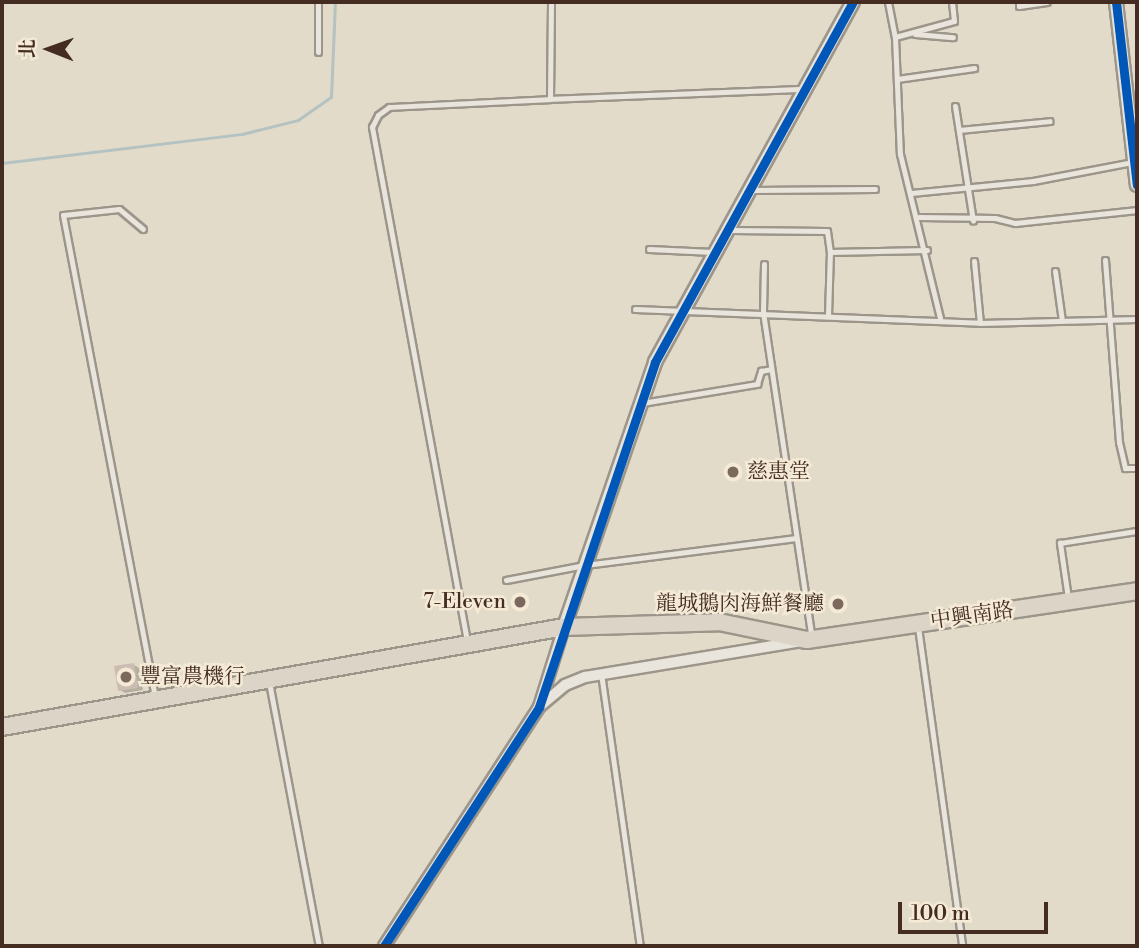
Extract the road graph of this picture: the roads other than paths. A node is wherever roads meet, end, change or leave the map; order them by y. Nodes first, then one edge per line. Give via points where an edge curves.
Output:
1 (318, 2) edge
2 (551, 2) edge
3 (853, 2) edge
4 (888, 2) edge
5 (952, 2) edge
6 (1019, 2) edge
7 (1047, 2) edge
8 (1116, 2) edge
9 (915, 34) junction
10 (895, 37) junction
11 (953, 37) dead end
12 (318, 52) dead end
13 (974, 68) dead end
14 (897, 79) junction
15 (804, 89) junction
16 (551, 99) junction
17 (955, 106) dead end
18 (1133, 118) edge
19 (1050, 121) dead end
20 (959, 130) junction
21 (1134, 162) junction
22 (969, 186) junction
23 (1137, 186) edge
24 (875, 189) dead end
25 (749, 190) junction
26 (911, 193) junction
27 (1137, 210) edge
28 (919, 217) junction
29 (973, 221) junction
30 (143, 229) dead end
31 (728, 229) junction
32 (649, 249) dead end
33 (927, 250) junction
34 (716, 252) junction
35 (830, 252) junction
36 (1105, 260) dead end
37 (974, 261) dead end
38 (764, 264) dead end
39 (1055, 271) dead end
40 (635, 309) dead end
41 (684, 310) junction
42 (763, 312) junction
43 (828, 315) junction
44 (940, 318) junction
45 (1111, 319) junction
46 (1137, 319) edge
47 (1062, 321) junction
48 (979, 323) junction
49 (771, 369) junction
50 (639, 403) junction
51 (1137, 468) edge
52 (1137, 531) edge
53 (796, 538) junction
54 (585, 565) junction
55 (506, 580) dead end
56 (1137, 591) edge
57 (1068, 601) junction
58 (917, 624) junction
59 (564, 627) junction
60 (809, 640) junction
61 (467, 643) junction
62 (601, 673) junction
63 (269, 682) junction
64 (156, 702) junction
65 (539, 707) junction
66 (2, 727) edge
67 (319, 946) edge
68 (384, 946) edge
69 (640, 946) edge
70 (962, 946) edge

1 - 12 lane
2 - 16 lane
3 - 15 street
4 - 10 lane
5 - 9 lane via 954,21
6 - 7 lane via 1019,6
8 - 18 street
9 - 10 lane
9 - 11 lane
10 - 14 lane
13 - 14 lane
14 - 26 lane via 900,154
15 - 16 lane
15 - 25 street
16 - 61 lane via 388,107 372,127
17 - 20 lane
18 - 21 street
19 - 20 lane
20 - 22 lane
21 - 22 lane via 1033,181
21 - 23 street
22 - 26 lane
22 - 29 lane
24 - 25 lane
25 - 31 street
26 - 28 lane
27 - 29 lane via 1015,223 995,218
28 - 29 lane
28 - 33 lane
30 - 64 lane via 119,209 63,215
31 - 34 street
31 - 35 lane via 827,231
32 - 34 lane
33 - 35 lane
33 - 44 lane via 928,277
34 - 41 street
35 - 43 lane
36 - 45 lane
37 - 48 lane
38 - 42 lane
39 - 47 lane
40 - 41 lane
41 - 42 lane
41 - 50 street via 654,362
42 - 43 lane
42 - 49 lane
43 - 44 lane
44 - 48 lane
45 - 46 lane
45 - 47 lane
45 - 51 lane via 1119,442 1125,468
47 - 48 lane
49 - 50 lane via 761,371 757,384
49 - 53 lane
50 - 54 street
52 - 57 lane via 1060,542
53 - 54 lane
53 - 60 lane
54 - 55 lane
54 - 59 street
56 - 57 main road, 中興南路
57 - 58 main road, 中興南路
58 - 60 main road, 中興南路
58 - 70 lane
59 - 60 main road, 中興南路 via 719,622
59 - 61 main road, 中興南路
59 - 65 street
60 - 62 street
61 - 63 main road, 中興南路
62 - 65 street via 565,685
62 - 69 lane
63 - 64 main road, 中興南路
63 - 67 lane
64 - 66 main road, 中興南路
65 - 68 street

